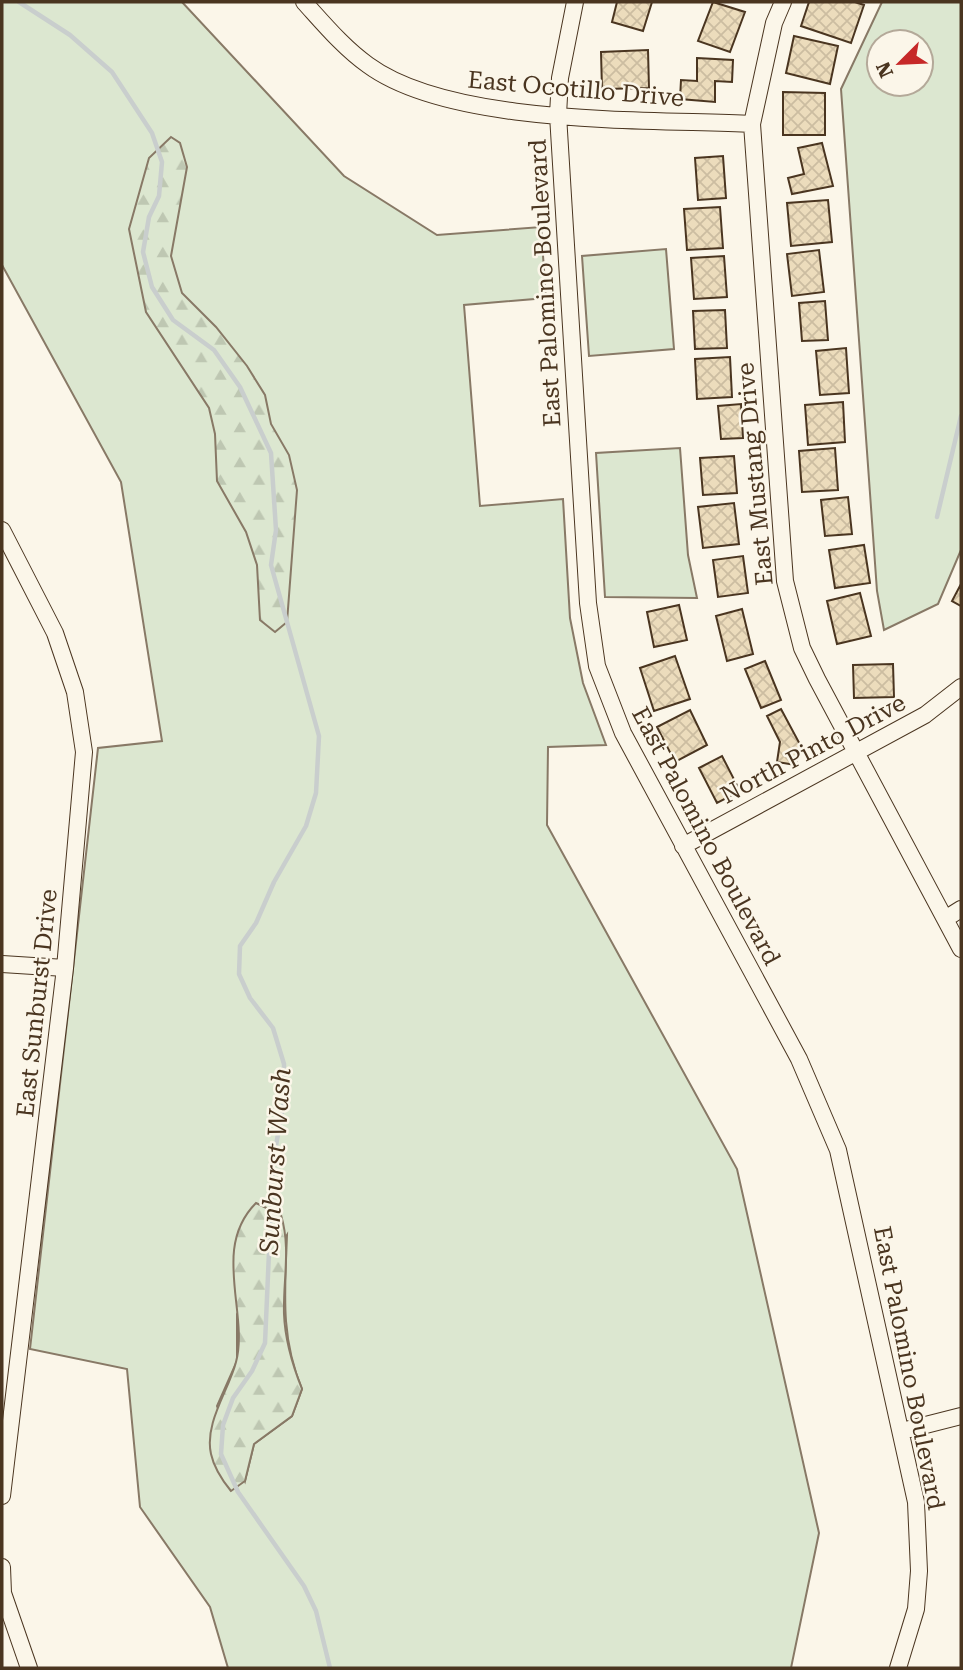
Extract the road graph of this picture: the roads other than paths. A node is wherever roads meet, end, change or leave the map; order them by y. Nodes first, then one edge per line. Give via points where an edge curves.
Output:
1 (304, 2) edge
2 (575, 2) edge
3 (783, 2) edge
4 (558, 115) junction
5 (752, 124) junction
6 (2, 530) edge
7 (961, 687) edge
8 (855, 754) junction
9 (683, 846) junction
10 (961, 909) edge
11 (945, 919) junction
12 (961, 949) edge
13 (2, 964) edge
14 (65, 968) junction
15 (961, 1416) edge
16 (902, 1431) junction
17 (2, 1496) edge
18 (2, 1567) edge
19 (3, 1593) edge
20 (29, 1668) edge
21 (898, 1668) edge

1 - 4 street, East Ocotillo Drive via 369,66 408,88 464,104
2 - 4 street, East Palomino Boulevard via 560,78
3 - 5 street, East Mustang Drive via 774,23
4 - 5 street, East Ocotillo Drive
4 - 9 street, East Palomino Boulevard via 588,603 597,666 623,733
5 - 8 street, East Mustang Drive via 785,580 802,648
6 - 14 street, East Sunburst Drive via 55,633 75,692 84,752
7 - 8 street, North Pinto Drive via 925,715
8 - 9 street, North Pinto Drive
8 - 11 street, East Mustang Drive
9 - 16 street, East Palomino Boulevard via 826,1115 848,1184
10 - 11 street
11 - 12 street, East Mustang Drive
13 - 14 street
14 - 17 street, East Sunburst Drive
15 - 16 street
16 - 21 street, East Palomino Boulevard via 916,1502 919,1571 916,1609
18 - 19 street
19 - 20 street

